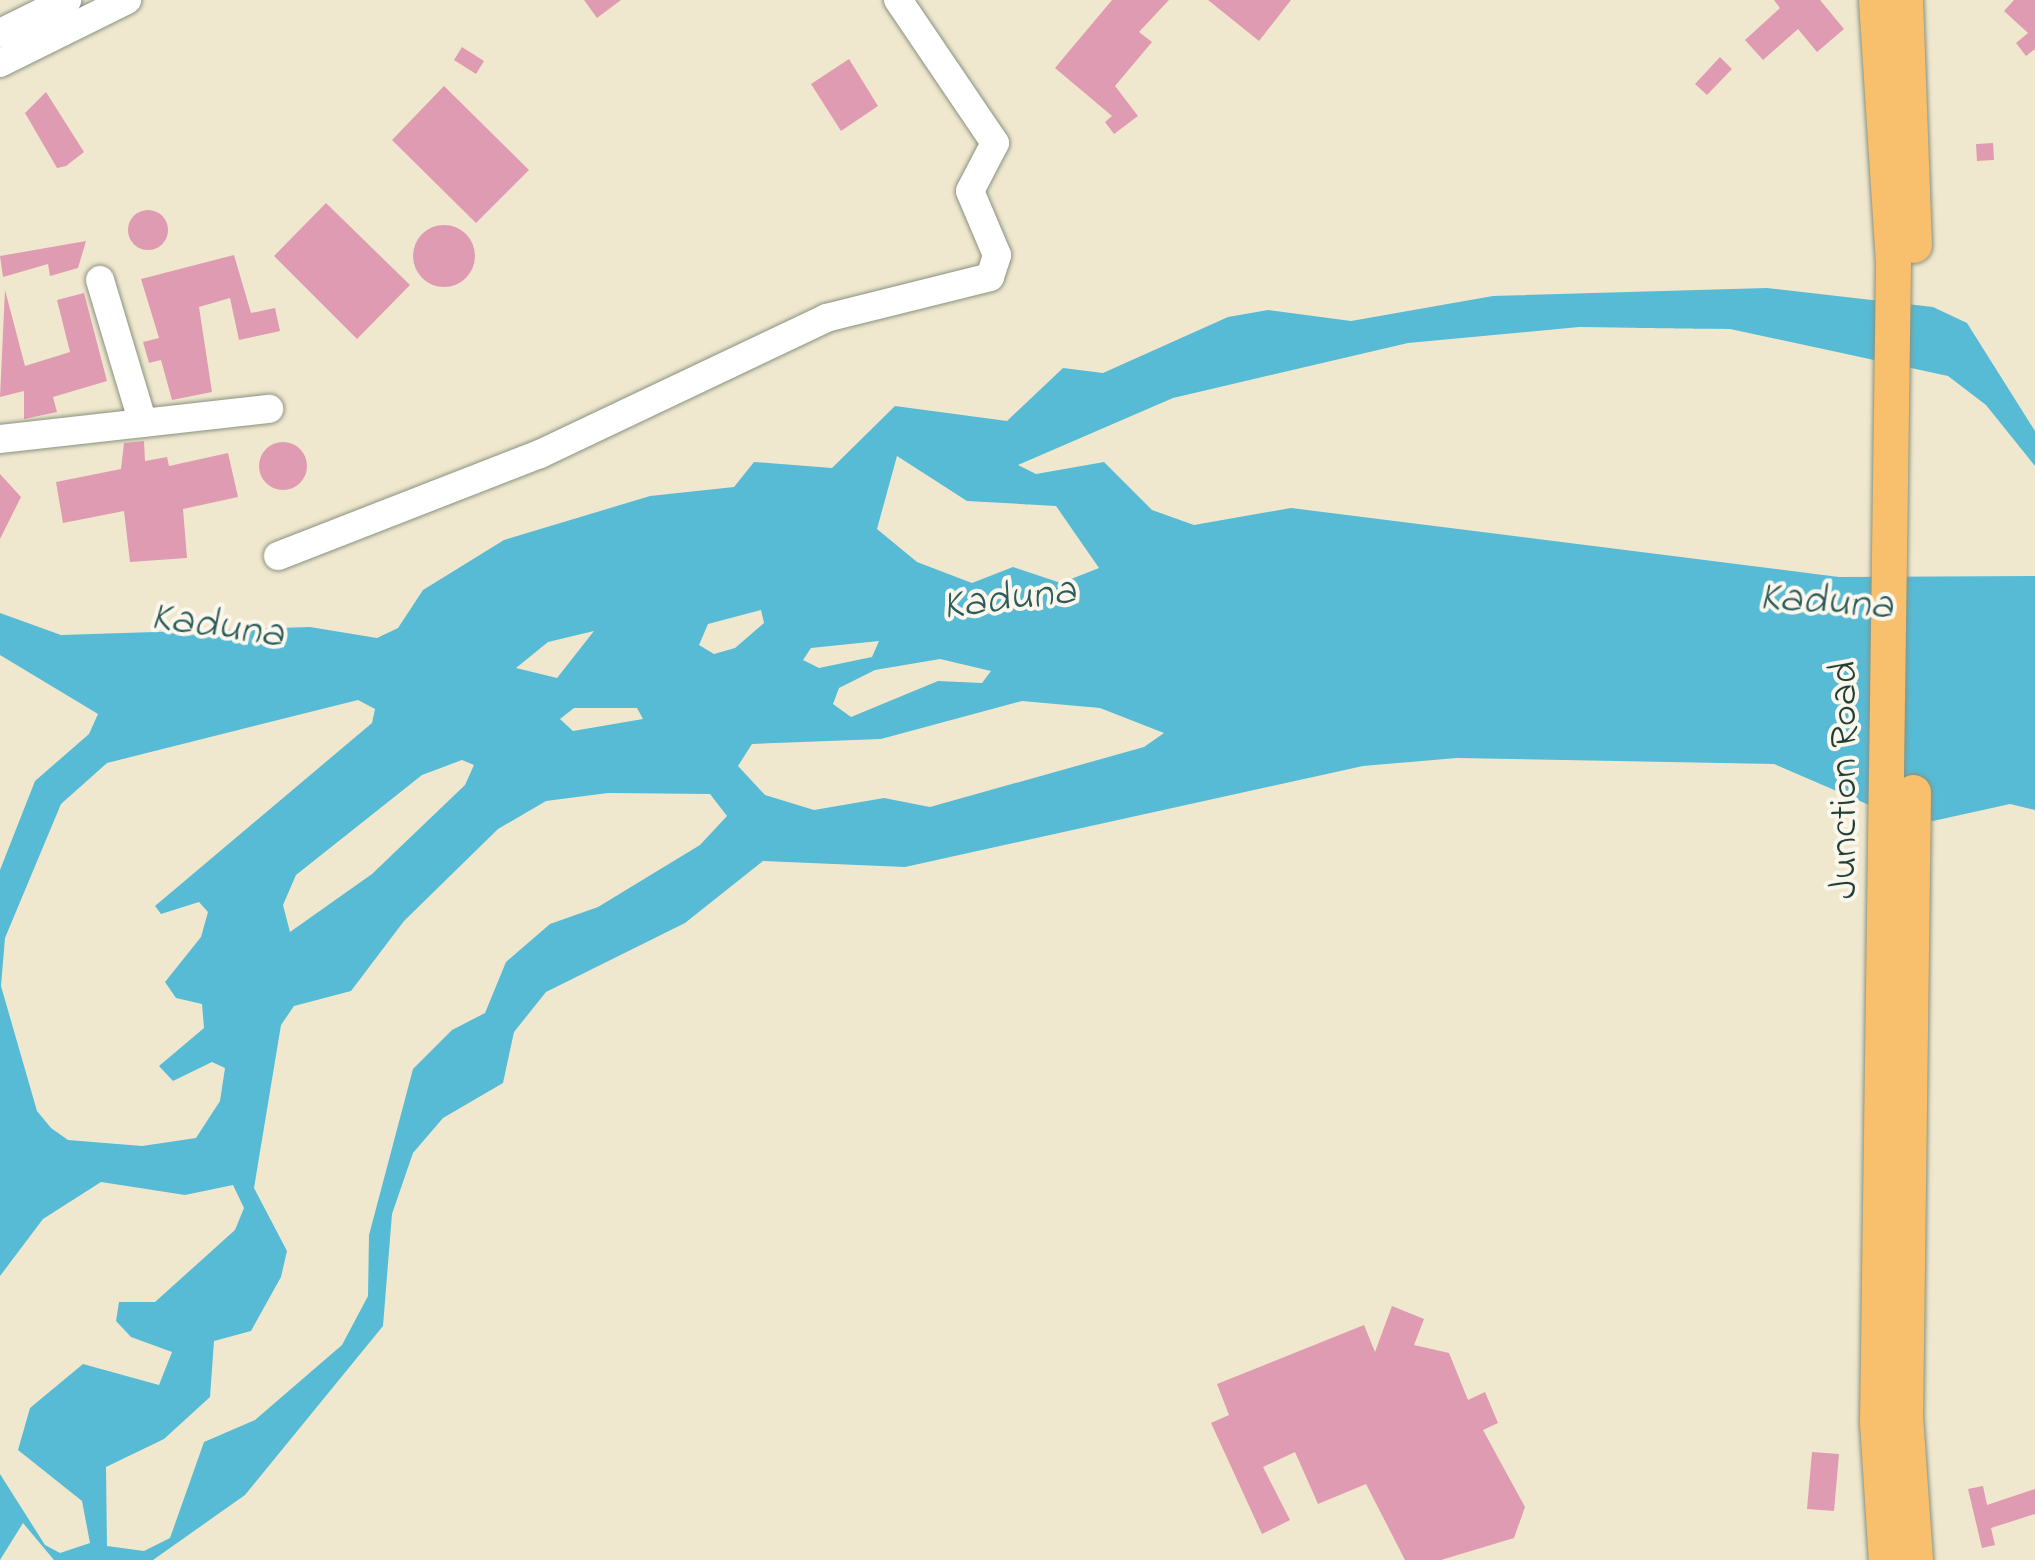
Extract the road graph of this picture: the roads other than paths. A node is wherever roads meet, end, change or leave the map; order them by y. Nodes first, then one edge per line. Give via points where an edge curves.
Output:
1 (67, 0) edge
2 (126, 0) edge
3 (898, 0) edge
4 (1876, 0) edge
5 (1906, 0) edge
6 (0, 33) edge
7 (0, 63) edge
8 (1904, 262) junction
9 (100, 280) dead end
10 (268, 409) dead end
11 (143, 423) junction
12 (0, 439) edge
13 (278, 556) dead end
14 (1901, 892) junction
15 (1886, 1560) edge
16 (1915, 1560) edge

1 - 6 street
2 - 7 street
3 - 13 street via 995,143 970,191 997,255 990,278 842,312 540,454
4 - 8 main road, Junction Road
5 - 8 main road, Junction Road
8 - 14 main road, Junction Road
9 - 11 street
10 - 11 street
11 - 12 street
14 - 15 main road, Junction Road via 1877,1422
14 - 16 main road, Junction Road via 1905,1416

